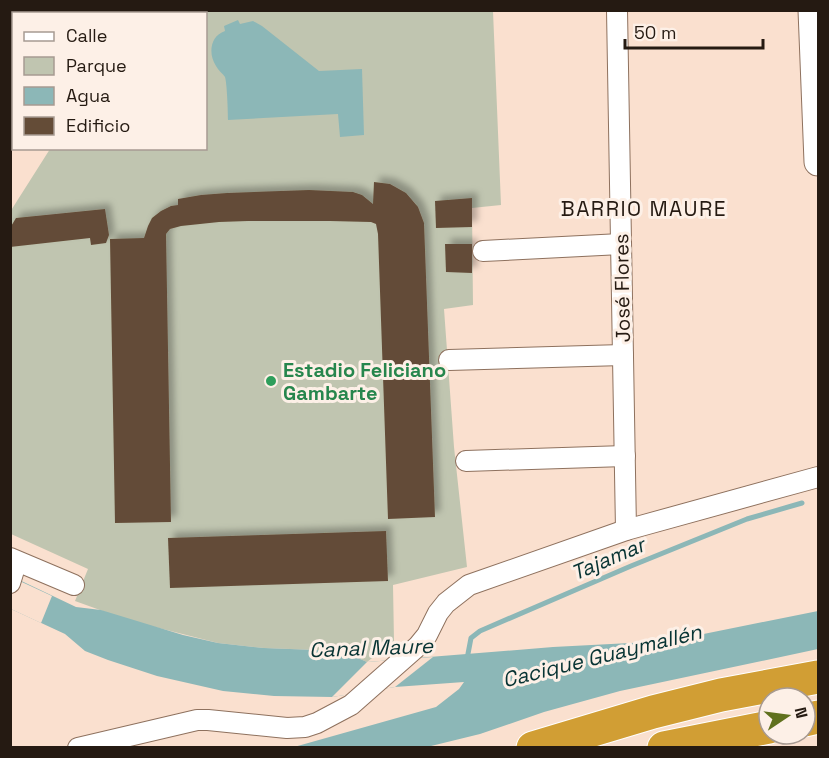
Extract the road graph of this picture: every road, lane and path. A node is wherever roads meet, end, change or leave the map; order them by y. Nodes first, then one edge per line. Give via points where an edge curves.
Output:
1 (617, 10) edge
2 (812, 10) edge
3 (819, 162) edge
4 (621, 244) junction
5 (483, 251) dead end
6 (623, 355) junction
7 (449, 360) dead end
8 (625, 456) junction
9 (466, 461) dead end
10 (819, 477) edge
11 (626, 530) junction
12 (11, 569) edge
13 (74, 585) dead end
14 (819, 677) edge
15 (757, 729) edge
16 (78, 747) edge
17 (533, 747) edge
18 (664, 747) edge

1 - 4 street, José Flores
2 - 3 main road
4 - 5 street
4 - 6 street, José Flores
6 - 7 street
6 - 8 street, José Flores
8 - 9 street
8 - 11 street, José Flores
10 - 11 street
11 - 16 street via 469,585 446,603 428,635 403,660 351,705 317,723 287,728 197,720
12 - 13 street
14 - 17 highway via 721,695
15 - 18 highway

